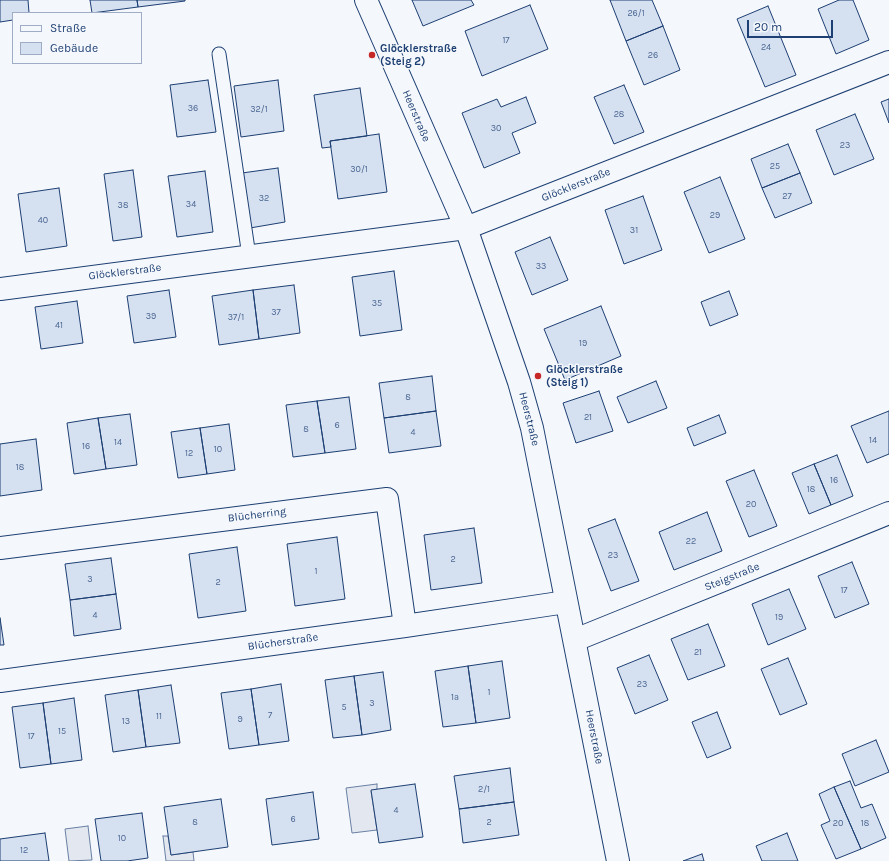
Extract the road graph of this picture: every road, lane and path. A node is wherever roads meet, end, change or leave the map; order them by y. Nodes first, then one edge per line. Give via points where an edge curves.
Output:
1 (366, 0) edge
2 (219, 54) dead end
3 (889, 62) edge
4 (466, 228) junction
5 (249, 256) junction
6 (0, 289) edge
7 (889, 513) edge
8 (0, 548) edge
9 (566, 602) junction
10 (405, 626) junction
11 (575, 640) junction
12 (0, 681) edge
13 (618, 861) edge

1 - 4 street, Heerstraße
2 - 5 lane
3 - 4 street, Glöcklerstraße
4 - 5 street, Glöcklerstraße
4 - 9 street, Heerstraße via 513,363 532,428
5 - 6 street, Glöcklerstraße
7 - 11 street, Steigstraße
8 - 10 street, Blücherring via 387,499
9 - 10 street, Blücherstraße
9 - 11 street, Heerstraße
10 - 12 street, Blücherstraße
11 - 13 street, Heerstraße

